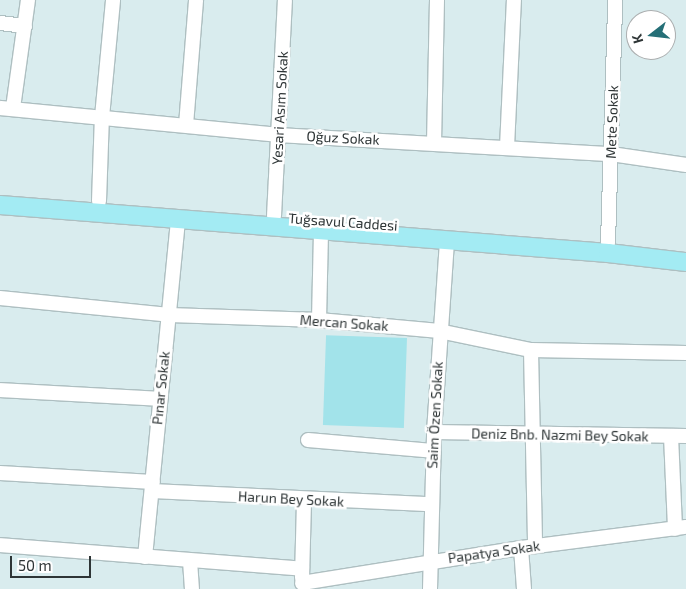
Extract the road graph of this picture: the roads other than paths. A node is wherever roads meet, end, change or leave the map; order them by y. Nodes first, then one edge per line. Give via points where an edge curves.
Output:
1 (28, 0) edge
2 (113, 0) edge
3 (196, 0) edge
4 (285, 0) edge
5 (437, 0) edge
6 (514, 0) edge
7 (615, 0) edge
8 (0, 23) edge
9 (25, 26) junction
10 (6, 108) edge
11 (102, 117) junction
12 (186, 125) junction
13 (278, 135) junction
14 (434, 143) junction
15 (507, 148) junction
16 (611, 154) junction
17 (686, 165) edge
18 (0, 194) edge
19 (99, 202) junction
20 (0, 205) edge
21 (274, 216) junction
22 (178, 219) junction
23 (321, 231) junction
24 (447, 241) junction
25 (608, 243) junction
26 (686, 251) edge
27 (686, 262) edge
28 (0, 298) edge
29 (169, 315) junction
30 (319, 320) junction
31 (439, 331) junction
32 (531, 350) junction
33 (686, 353) edge
34 (0, 390) edge
35 (160, 399) junction
36 (434, 432) junction
37 (534, 435) junction
38 (671, 436) junction
39 (686, 436) edge
40 (308, 440) dead end
41 (433, 452) junction
42 (0, 473) edge
43 (152, 486) junction
44 (304, 500) junction
45 (431, 504) junction
46 (680, 528) edge
47 (0, 546) edge
48 (528, 547) junction
49 (145, 557) junction
50 (190, 561) junction
51 (428, 561) junction
52 (302, 569) junction
53 (351, 582) edge
54 (302, 586) edge
55 (192, 589) edge
56 (430, 589) edge
57 (524, 589) edge

1 - 9 street
2 - 11 street
3 - 12 street
4 - 13 street, Yesari Asım Sokak
5 - 14 street
6 - 15 street
7 - 16 street, Mete Sokak
8 - 9 street
9 - 10 street
10 - 11 street, Oğuz Sokak
11 - 12 street, Oğuz Sokak
11 - 19 street
12 - 13 street, Oğuz Sokak
13 - 14 street, Oğuz Sokak
13 - 21 street, Yesari Asım Sokak
14 - 15 street, Oğuz Sokak
15 - 16 street, Oğuz Sokak
16 - 17 street, Oğuz Sokak
16 - 25 street, Mete Sokak
18 - 19 main road, Tuğsavul Caddesi
19 - 21 main road, Tuğsavul Caddesi
20 - 22 main road
21 - 25 main road, Tuğsavul Caddesi
22 - 23 main road
22 - 29 street, Pınar Sokak
23 - 24 main road
23 - 30 street
24 - 27 main road
24 - 31 street, Saim Özen Sokak
25 - 26 main road, Tuğsavul Caddesi
28 - 29 street, Mercan Sokak
29 - 30 street, Mercan Sokak
29 - 35 street, Pınar Sokak
30 - 31 street, Mercan Sokak
31 - 32 street, Mercan Sokak
31 - 36 street, Saim Özen Sokak
32 - 33 street, Mercan Sokak
32 - 37 street
34 - 35 street
35 - 43 street, Pınar Sokak
36 - 37 street, Deniz Bnb. Nazmi Bey Sokak
36 - 41 street, Saim Özen Sokak
37 - 38 street, Deniz Bnb. Nazmi Bey Sokak
37 - 48 street
38 - 39 street, Deniz Bnb. Nazmi Bey Sokak
38 - 46 street
40 - 41 street
41 - 45 street, Saim Özen Sokak
42 - 43 street, Harun Bey Sokak
43 - 44 street, Harun Bey Sokak
43 - 49 street, Pınar Sokak
44 - 45 street, Harun Bey Sokak
44 - 52 street
45 - 51 street, Saim Özen Sokak
46 - 48 street, Papatya Sokak
47 - 49 street
48 - 51 street, Papatya Sokak
48 - 57 street
49 - 50 street
50 - 52 street
50 - 55 street
51 - 53 street, Papatya Sokak
51 - 56 street, Saim Özen Sokak
52 - 54 street
53 - 54 street, Papatya Sokak

